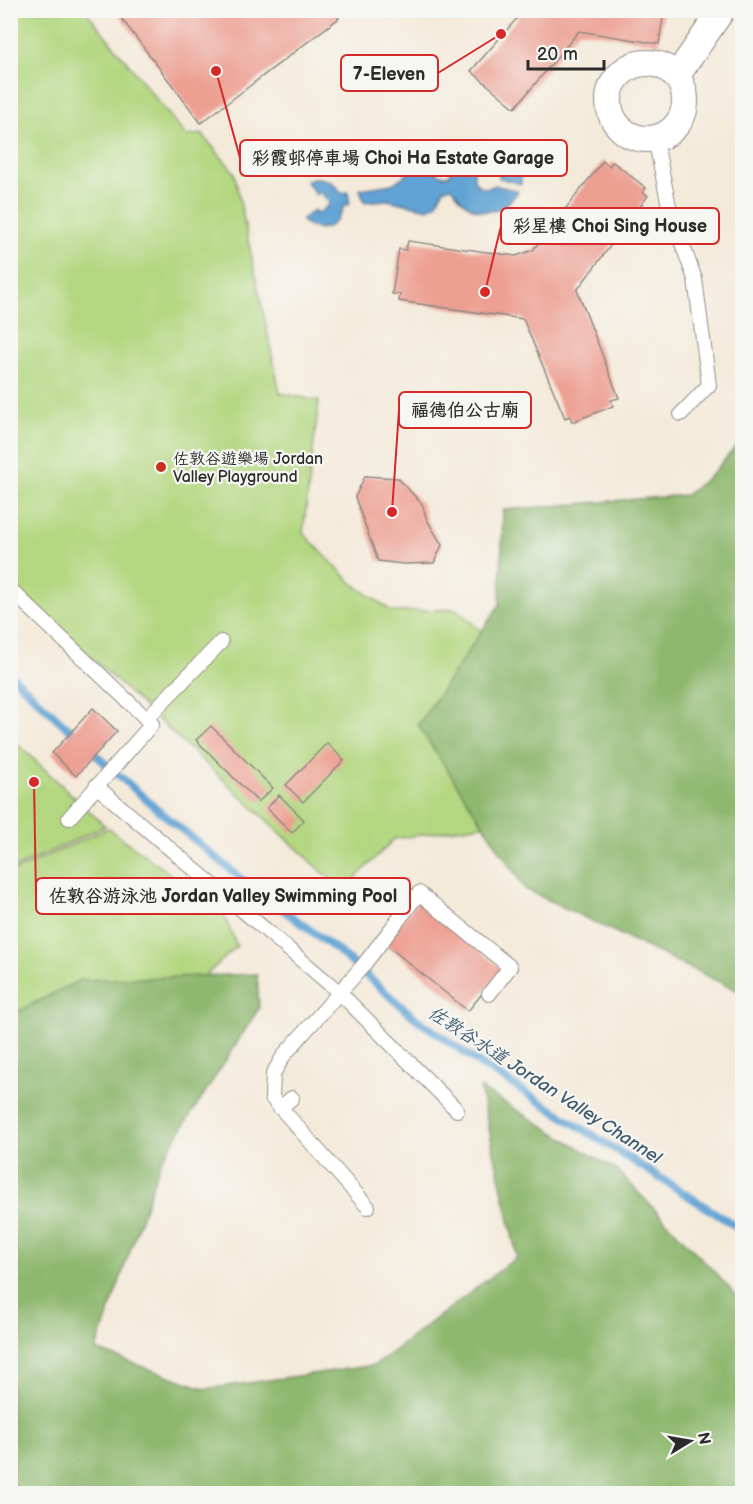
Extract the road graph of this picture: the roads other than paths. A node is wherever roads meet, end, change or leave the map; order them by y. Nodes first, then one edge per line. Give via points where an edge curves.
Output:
1 (722, 10) edge
2 (676, 77) junction
3 (656, 138) junction
4 (681, 414) dead end
5 (10, 589) edge
6 (220, 642) dead end
7 (149, 722) junction
8 (96, 786) junction
9 (69, 818) dead end
10 (340, 993) junction
11 (489, 994) dead end
12 (292, 1098) dead end
13 (280, 1108) junction
14 (457, 1110) dead end
15 (368, 1207) dead end

1 - 2 street
2 - 3 street via 685,101 683,113 668,133
2 - 3 street via 668,69 643,63 626,69 609,94 613,119 621,129 631,136
3 - 4 lane via 670,211 695,279 710,385
5 - 7 lane
6 - 7 lane
7 - 8 lane
8 - 9 lane
8 - 10 lane
10 - 11 lane via 419,893 510,967
10 - 13 lane via 284,1055 273,1074 272,1098
10 - 14 lane
12 - 13 lane
13 - 15 lane

